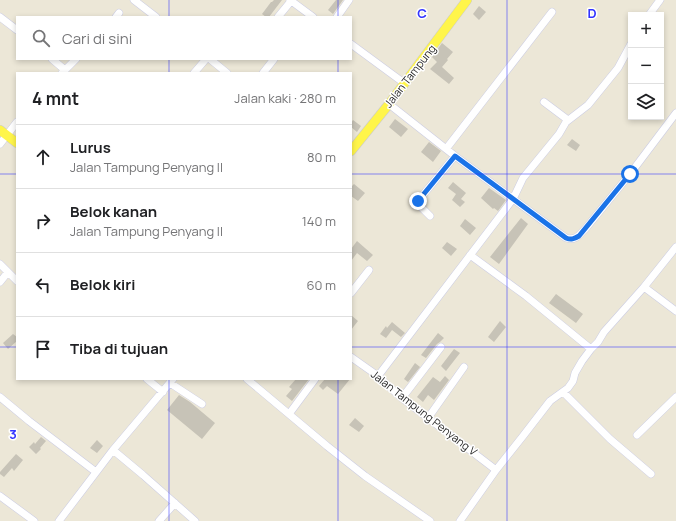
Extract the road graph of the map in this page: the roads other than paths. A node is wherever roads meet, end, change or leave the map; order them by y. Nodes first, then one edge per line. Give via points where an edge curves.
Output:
1 (134, 0) edge
2 (349, 0) edge
3 (467, 0) edge
4 (660, 0) edge
5 (294, 2) edge
6 (552, 12) dead end
7 (651, 12) edge
8 (155, 16) edge
9 (279, 16) edge
10 (310, 16) edge
11 (338, 16) edge
12 (0, 17) edge
13 (16, 29) edge
14 (352, 45) edge
15 (629, 48) edge
16 (53, 60) edge
17 (75, 60) edge
18 (205, 60) edge
19 (211, 60) edge
20 (273, 60) edge
21 (64, 72) edge
22 (195, 72) edge
23 (226, 72) edge
24 (264, 72) edge
25 (404, 83) junction
26 (544, 102) dead end
27 (389, 104) junction
28 (676, 113) edge
29 (568, 120) junction
30 (16, 123) edge
31 (3, 133) edge
32 (16, 142) edge
33 (0, 144) edge
34 (446, 149) junction
35 (352, 150) edge
36 (455, 156) junction
37 (513, 199) junction
38 (430, 216) dead end
39 (676, 247) edge
40 (470, 255) junction
41 (0, 264) edge
42 (368, 270) dead end
43 (8, 272) junction
44 (16, 280) edge
45 (0, 282) edge
46 (644, 287) junction
47 (352, 292) edge
48 (676, 311) edge
49 (441, 347) dead end
50 (591, 349) junction
51 (352, 358) edge
52 (464, 367) dead end
53 (378, 376) junction
54 (148, 380) edge
55 (248, 380) edge
56 (314, 380) edge
57 (172, 381) edge
58 (163, 392) junction
59 (562, 392) junction
60 (0, 397) edge
61 (676, 397) edge
62 (402, 398) junction
63 (202, 404) dead end
64 (289, 414) junction
65 (428, 418) junction
66 (637, 435) dead end
67 (113, 450) junction
68 (496, 470) junction
69 (96, 472) junction
70 (651, 474) dead end
71 (0, 496) edge
72 (174, 503) junction
73 (34, 521) edge
74 (59, 521) edge
75 (159, 521) edge
76 (195, 521) edge
77 (430, 521) edge
78 (460, 521) edge

1 - 8 street
2 - 11 street
3 - 25 main road, Jalan Tampung
4 - 7 street
5 - 9 street
5 - 10 street
6 - 34 street
12 - 13 street
14 - 25 street
15 - 29 street via 618,68 588,105
16 - 21 street
17 - 21 street
18 - 22 street
19 - 23 street
20 - 24 street
25 - 27 main road, Jalan Tampung
26 - 29 street
27 - 34 street
27 - 35 main road, Jalan Tampung
28 - 37 street via 630,174 574,239 566,238
29 - 37 street via 523,178
30 - 31 street
31 - 32 main road
31 - 33 street
34 - 36 street
36 - 37 street
36 - 38 street via 418,201
37 - 40 street
39 - 46 street
40 - 50 street
40 - 53 street
41 - 43 street
42 - 47 street
43 - 44 street
43 - 45 street
46 - 48 street
46 - 50 street
49 - 62 street
50 - 59 street via 575,373 573,381
51 - 53 street, Jalan Tampung Penyang V
52 - 65 street
53 - 62 street, Jalan Tampung Penyang V
54 - 58 street
55 - 64 street
56 - 64 street
57 - 58 street
57 - 63 street
58 - 67 street
59 - 68 street via 550,402
59 - 70 street via 610,439
60 - 69 street
61 - 66 street
62 - 65 street, Jalan Tampung Penyang V
64 - 77 street via 366,476
65 - 68 street, Jalan Tampung Penyang V
67 - 69 street
67 - 72 street
68 - 78 street
69 - 74 street
71 - 73 street
72 - 75 street
72 - 76 street

